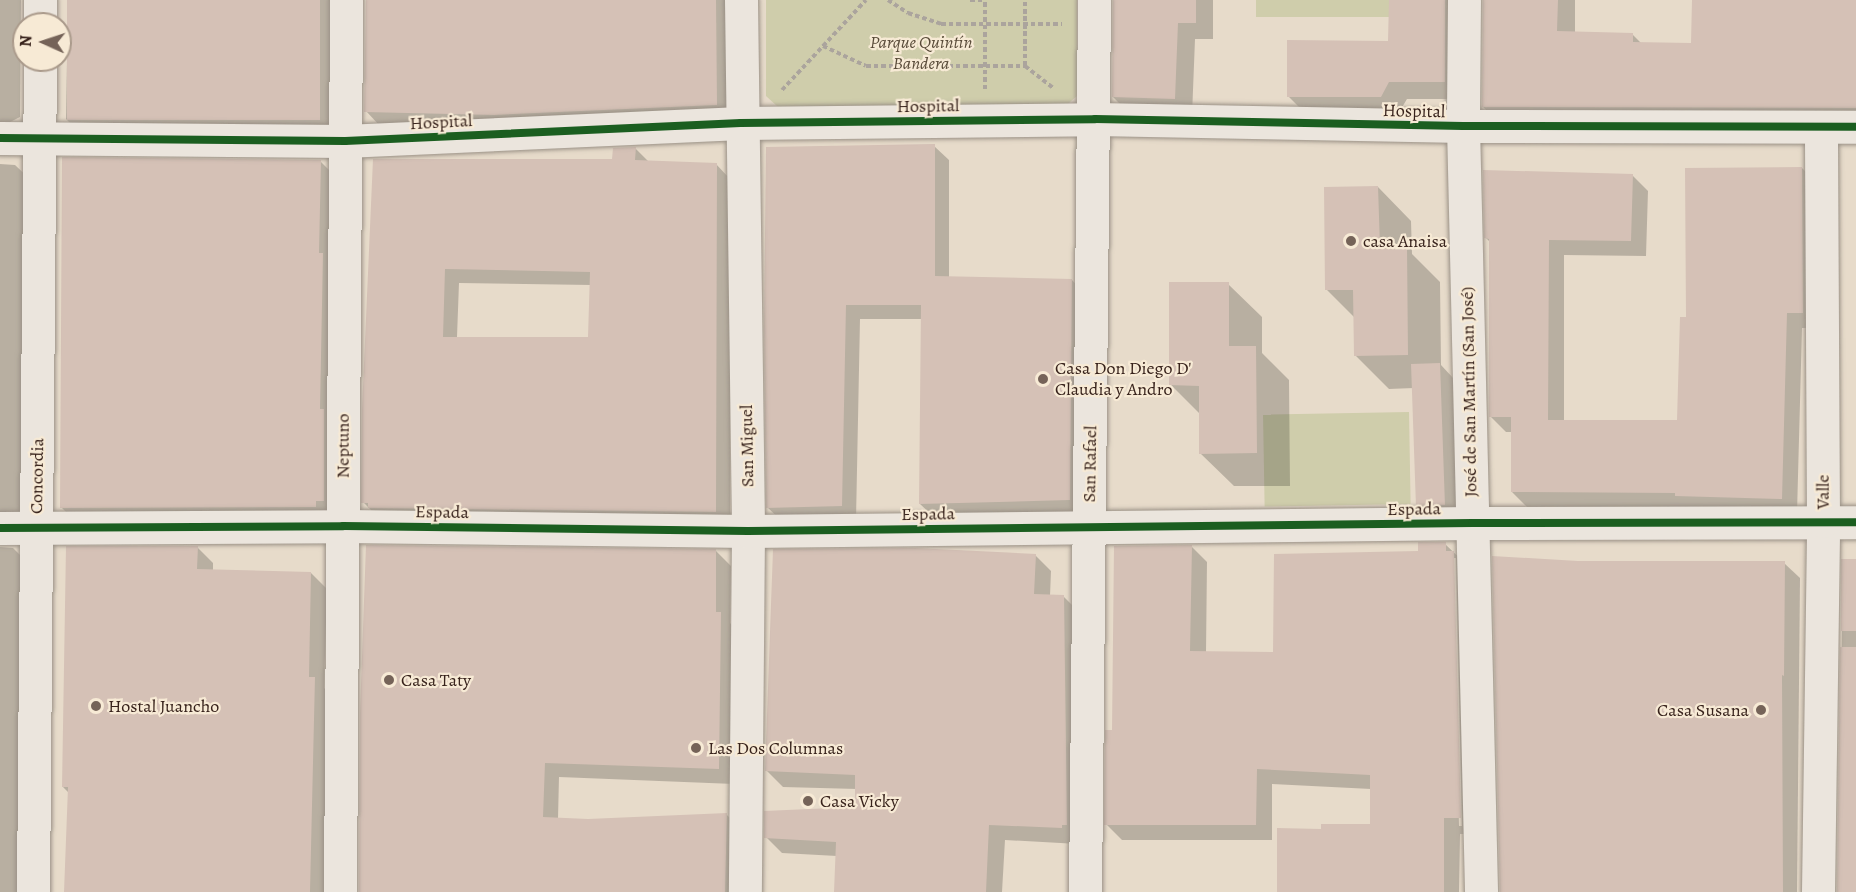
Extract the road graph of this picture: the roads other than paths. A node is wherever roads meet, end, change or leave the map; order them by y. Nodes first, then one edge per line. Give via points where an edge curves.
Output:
1 (346, 0) edge
2 (741, 0) edge
3 (1464, 0) edge
4 (1094, 12) edge
5 (40, 72) edge
6 (1095, 119) junction
7 (741, 123) junction
8 (1463, 126) junction
9 (1821, 127) junction
10 (1856, 127) edge
11 (41, 137) junction
12 (0, 138) edge
13 (345, 141) junction
14 (1823, 521) junction
15 (1856, 522) edge
16 (1472, 523) junction
17 (343, 526) junction
18 (36, 527) junction
19 (1089, 527) junction
20 (0, 528) edge
21 (748, 531) junction
22 (33, 892) edge
23 (340, 892) edge
24 (745, 892) edge
25 (1085, 892) edge
26 (1481, 892) edge
27 (1818, 892) edge

1 - 13 street, Neptuno
2 - 7 street, San Miguel
3 - 8 street, José de San Martín (San José)
4 - 6 street, San Rafael
5 - 11 street, Concordia
6 - 7 street, Hospital
6 - 8 street, Hospital
6 - 19 street, San Rafael
7 - 13 street, Hospital
7 - 21 street, San Miguel
8 - 9 street, Hospital
8 - 16 street, José de San Martín (San José)
9 - 10 street, Hospital
9 - 14 street, Valle
11 - 12 street, Hospital
11 - 13 street, Hospital
11 - 18 street, Concordia
13 - 17 street, Neptuno
14 - 15 street, Espada
14 - 16 street, Espada
14 - 27 street, Valle
16 - 19 street, Espada
16 - 26 street, José de San Martín (San José)
17 - 18 street, Espada
17 - 21 street, Espada
17 - 23 street, Neptuno
18 - 20 street, Espada
18 - 22 street, Concordia
19 - 21 street, Espada
19 - 25 street, San Rafael
21 - 24 street, San Miguel

